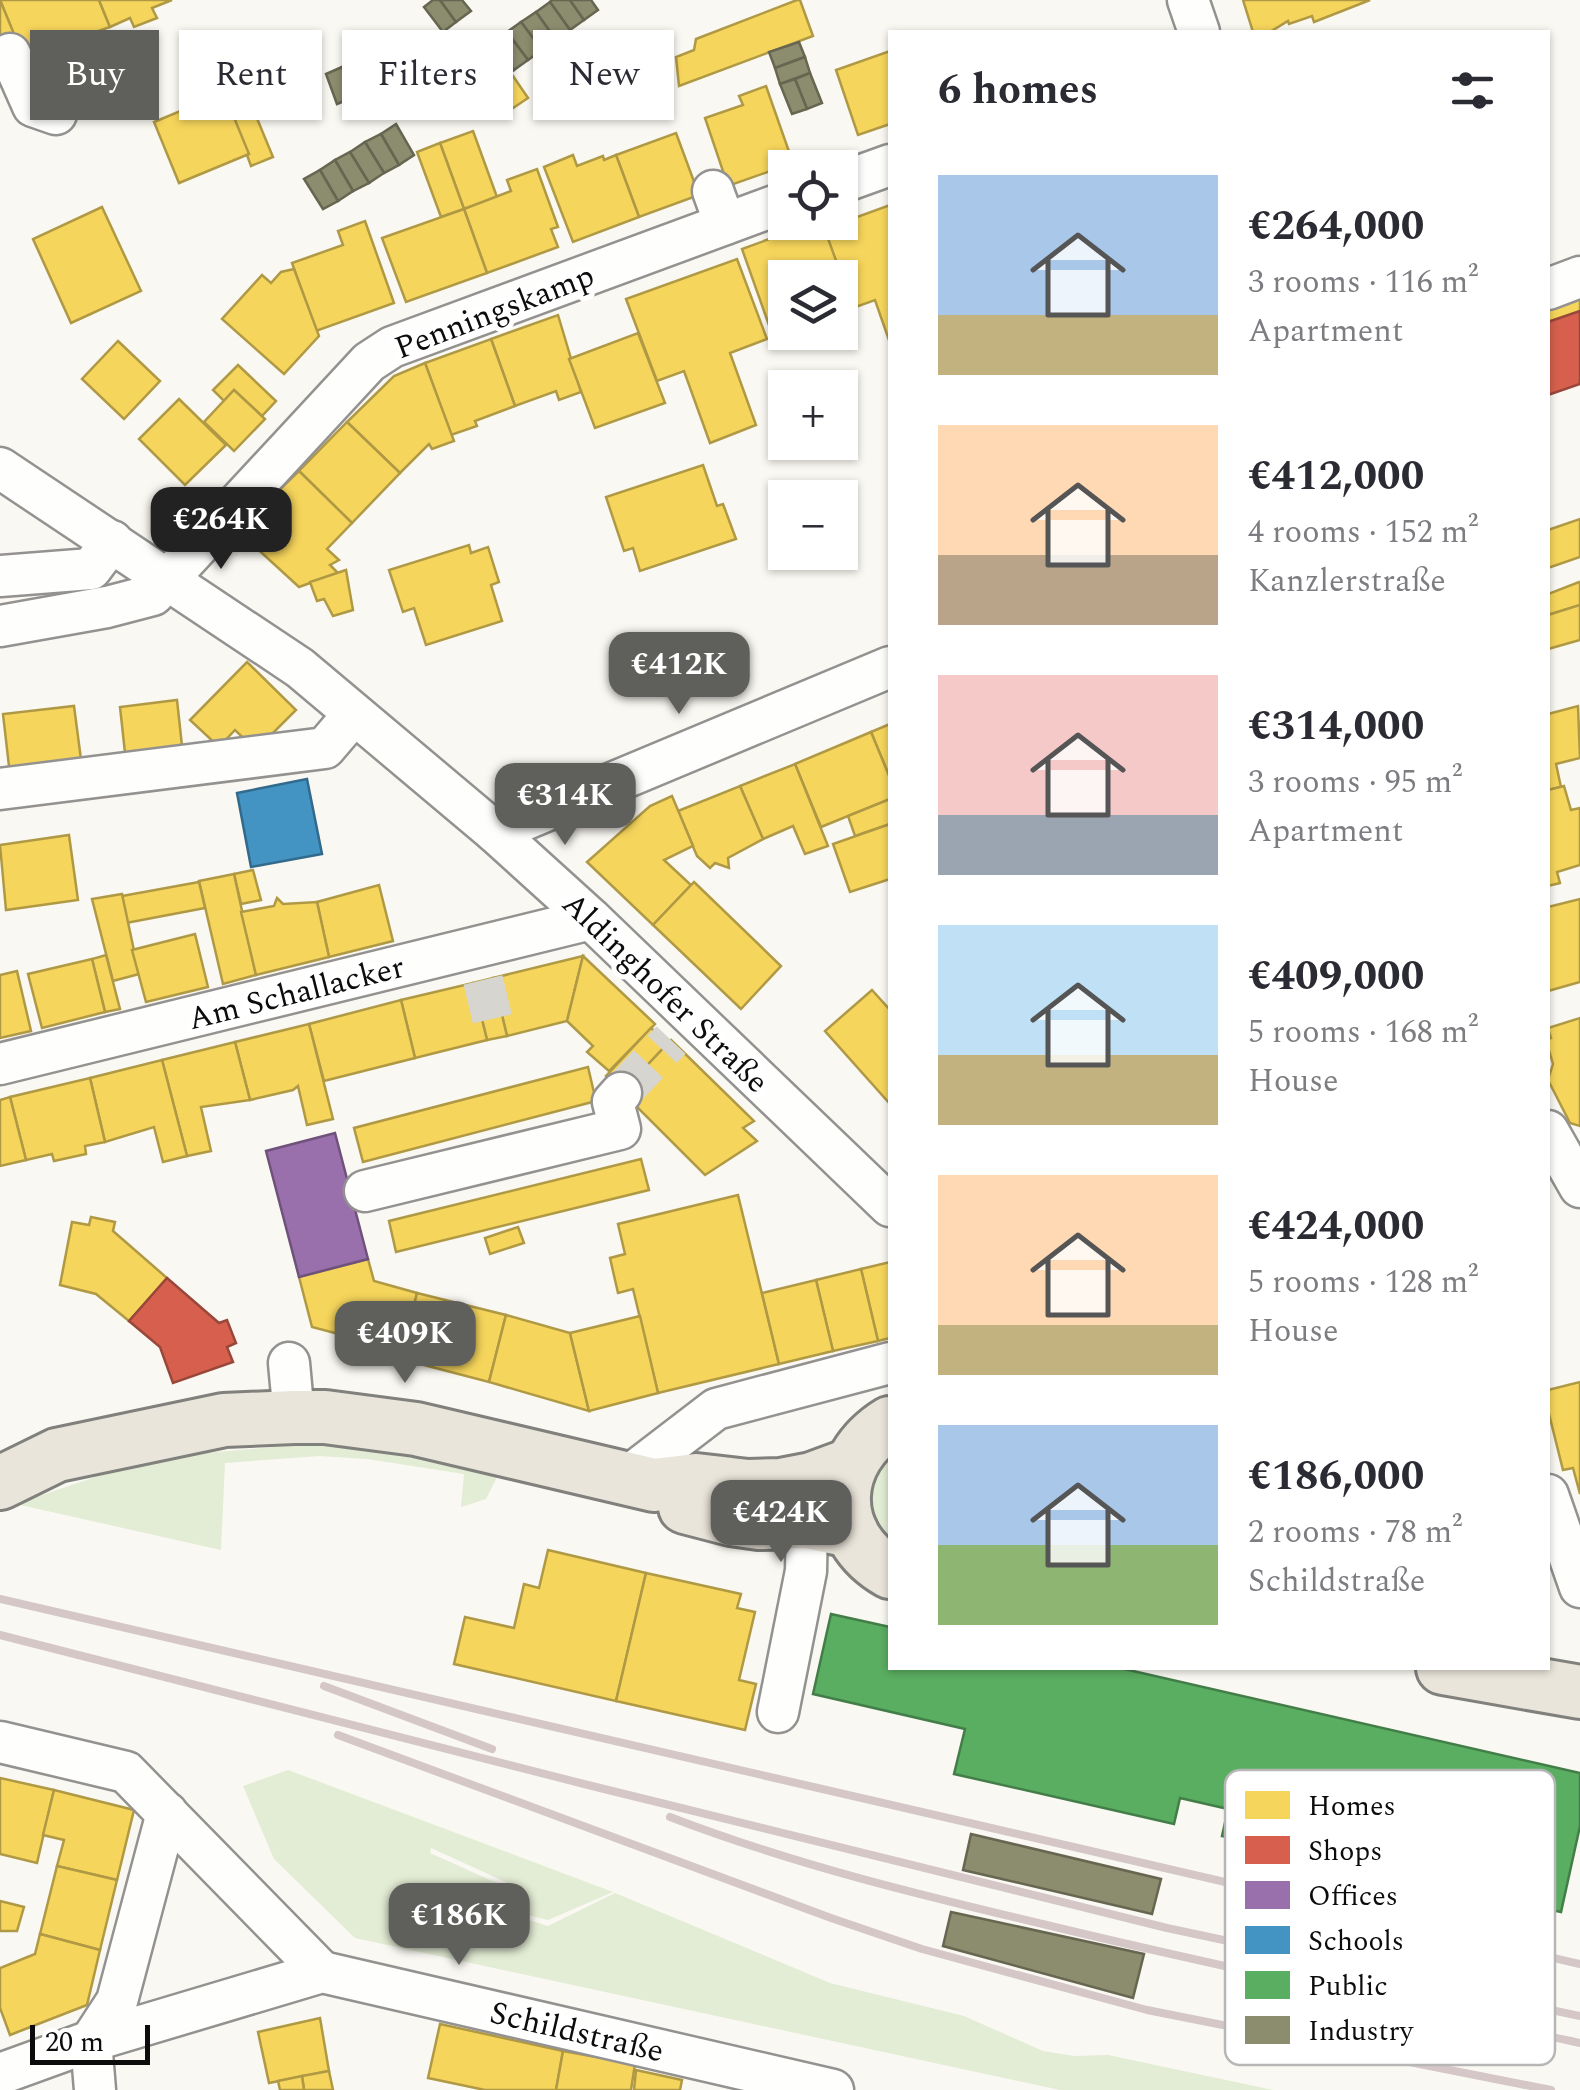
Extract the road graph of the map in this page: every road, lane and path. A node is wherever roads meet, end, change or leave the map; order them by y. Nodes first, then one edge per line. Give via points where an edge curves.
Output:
1 (1188, 0) edge
2 (1198, 30) edge
3 (10, 54) dead end
4 (30, 99) edge
5 (888, 166) edge
6 (858, 177) edge
7 (768, 203) edge
8 (1580, 277) edge
9 (1550, 288) edge
10 (0, 468) edge
11 (112, 541) junction
12 (0, 576) edge
13 (168, 578) junction
14 (0, 626) edge
15 (888, 668) edge
16 (354, 714) junction
17 (0, 789) edge
18 (495, 832) junction
19 (592, 919) junction
20 (0, 1064) edge
21 (620, 1093) tunnel mouth
22 (1550, 1135) edge
23 (1570, 1177) edge
24 (365, 1191) dead end
25 (888, 1204) edge
26 (289, 1363) dead end
27 (888, 1364) edge
28 (294, 1418) junction
29 (888, 1425) edge
30 (850, 1466) junction
31 (640, 1481) junction
32 (0, 1483) edge
33 (1550, 1509) edge
34 (829, 1527) junction
35 (888, 1571) edge
36 (1580, 1588) edge
37 (1454, 1670) edge
38 (1580, 1692) edge
39 (778, 1712) dead end
40 (0, 1742) edge
41 (167, 1813) junction
42 (322, 1972) junction
43 (91, 2040) junction
44 (0, 2074) edge
45 (96, 2090) edge
46 (833, 2090) edge

1 - 2 street
3 - 4 street
5 - 6 street
7 - 13 street, Penningskamp via 719,207 392,347 369,362
8 - 9 street
10 - 11 street, Aldinghofer Straße
11 - 12 street via 91,570
11 - 13 street, Aldinghofer Straße
13 - 14 street, Penningskamp via 153,595
13 - 16 street, Aldinghofer Straße via 300,668
15 - 18 street
16 - 17 street via 325,748
16 - 18 street, Aldinghofer Straße
18 - 19 street, Aldinghofer Straße
19 - 20 street, Am Schallacker via 474,966
19 - 25 street, Aldinghofer Straße via 682,1028
21 - 24 street via 613,1102 620,1129
22 - 23 street
26 - 28 street
27 - 31 street via 716,1409
28 - 31 main road via 416,1429
28 - 32 main road via 224,1420 76,1450
29 - 30 main road
30 - 31 main road via 781,1485
30 - 34 main road via 844,1509
31 - 34 main road via 684,1507 731,1520
33 - 36 street
34 - 35 main road
34 - 39 street via 806,1571
37 - 38 main road
40 - 41 street via 126,1772
41 - 42 street
41 - 43 street via 116,2001
42 - 43 street, Schildstraße
42 - 46 street, Schildstraße
43 - 44 street, Schildstraße
43 - 45 street

